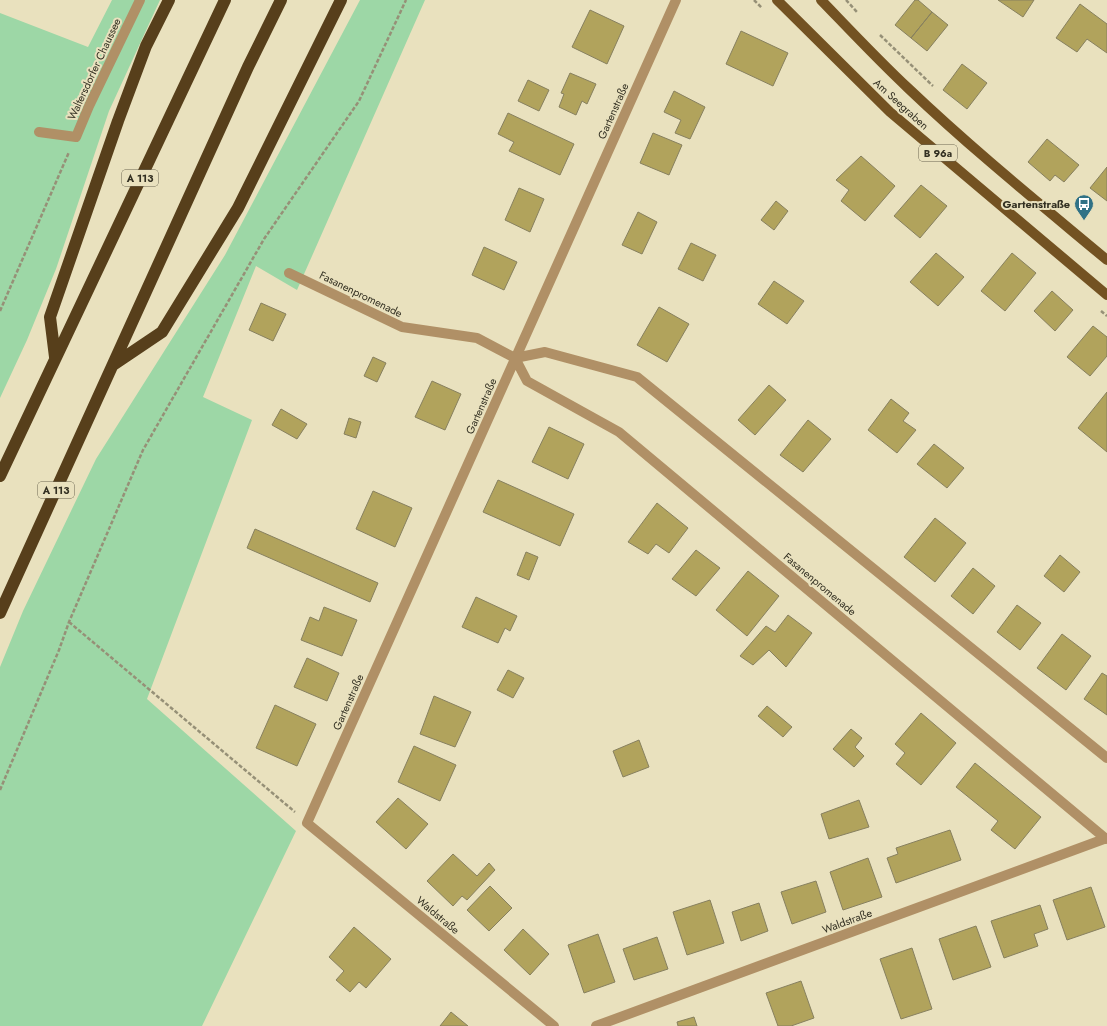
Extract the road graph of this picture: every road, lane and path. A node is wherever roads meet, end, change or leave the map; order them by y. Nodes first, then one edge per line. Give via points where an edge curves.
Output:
1 (140, 0) edge
2 (169, 0) edge
3 (225, 0) edge
4 (282, 0) edge
5 (341, 0) edge
6 (406, 0) edge
7 (676, 0) edge
8 (778, 0) edge
9 (821, 0) edge
10 (846, 0) edge
11 (860, 15) dead end
12 (878, 33) dead end
13 (937, 91) dead end
14 (39, 132) dead end
15 (76, 137) junction
16 (1107, 260) edge
17 (289, 273) dead end
18 (1107, 295) edge
19 (0, 311) edge
20 (55, 357) junction
21 (515, 358) junction
22 (112, 366) junction
23 (0, 476) edge
24 (0, 613) edge
25 (69, 622) junction
26 (1107, 758) edge
27 (0, 790) edge
28 (307, 823) junction
29 (1107, 839) edge
30 (554, 1026) edge
31 (596, 1026) edge

1 - 15 street, Waltersdorfer Chaussee
2 - 20 highway via 146,46 50,317
3 - 20 highway, A 113
4 - 22 highway, A 113 via 248,68
5 - 22 highway via 238,208 162,332
6 - 25 path via 359,101 264,239 143,450
7 - 21 street, Gartenstraße
8 - 18 main road, Am Seegraben / B 96a via 890,112
9 - 16 main road, Am Seegraben / B 96a via 943,120
10 - 11 path
12 - 13 path
14 - 15 street, Waltersdorfer Chaussee
15 - 19 path
17 - 21 street, Fasanenpromenade via 402,328 477,338
20 - 23 highway, A 113
21 - 26 street via 545,352 637,377
21 - 28 street, Gartenstraße
21 - 29 street, Fasanenpromenade via 527,381 619,432
22 - 24 highway, A 113
25 - 27 path via 60,650
25 - 28 path
28 - 30 street, Waldstraße
29 - 31 street, Waldstraße

